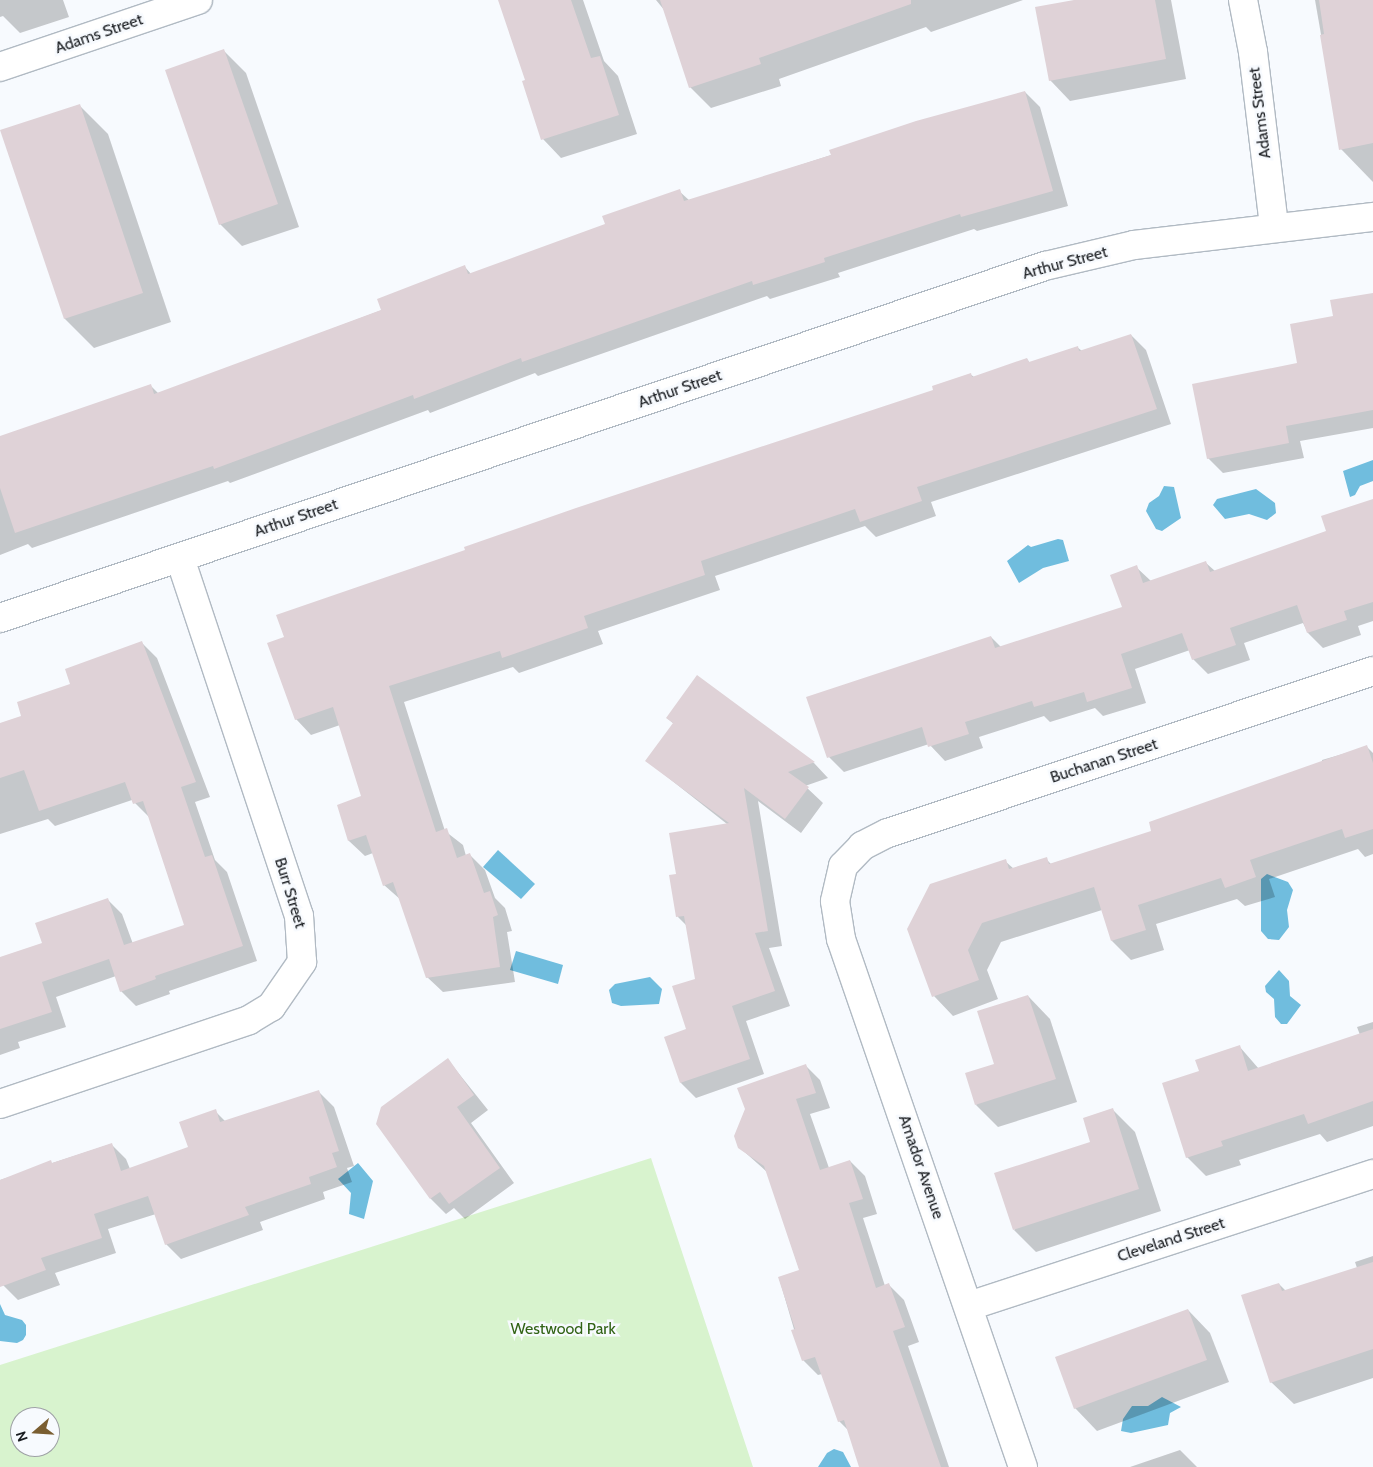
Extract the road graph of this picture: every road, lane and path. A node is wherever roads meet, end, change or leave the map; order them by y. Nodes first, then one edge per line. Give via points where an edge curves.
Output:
1 (198, 0) edge
2 (1243, 0) edge
3 (0, 67) edge
4 (1373, 217) edge
5 (1274, 226) junction
6 (180, 558) junction
7 (0, 618) edge
8 (1373, 671) edge
9 (844, 866) joint
10 (0, 1104) edge
11 (1373, 1174) edge
12 (969, 1306) junction
13 (1023, 1467) edge

1 - 3 street, Adams Street
2 - 5 street, Adams Street via 1253,52
4 - 5 street, Arthur Street
5 - 6 street, Arthur Street via 1134,245 1045,266
6 - 7 street, Arthur Street
6 - 10 street, Burr Street via 299,916 302,962 271,1007 249,1020
8 - 9 street, Buchanan Street via 888,833 862,846
9 - 12 street, Amador Avenue via 835,901 841,939
11 - 12 street, Cleveland Street
12 - 13 street, Amador Avenue

